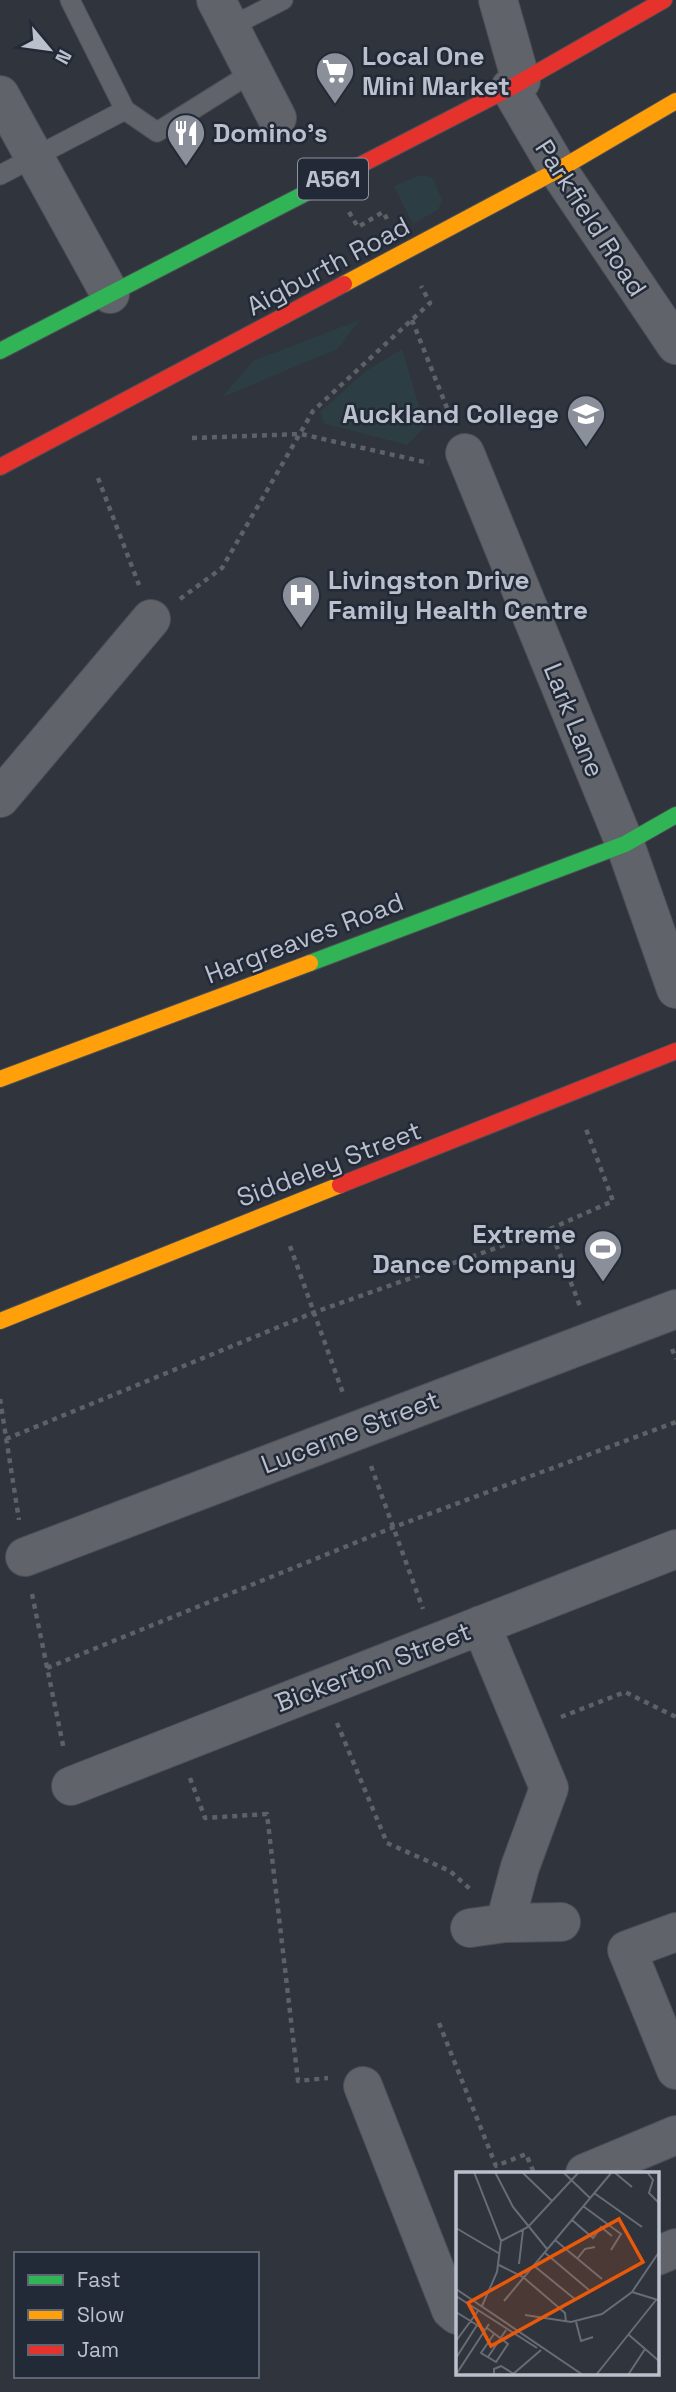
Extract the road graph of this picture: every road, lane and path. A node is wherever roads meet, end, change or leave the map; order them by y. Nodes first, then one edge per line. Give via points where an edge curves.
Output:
1 (70, 0) edge
2 (283, 0) edge
3 (498, 0) edge
4 (664, 0) edge
5 (223, 14) edge
6 (253, 72) junction
7 (516, 85) junction
8 (0, 95) edge
9 (676, 101) edge
10 (125, 110) junction
11 (277, 118) dead end
12 (34, 157) junction
13 (558, 170) junction
14 (0, 175) edge
15 (110, 294) junction
16 (676, 345) edge
17 (0, 351) edge
18 (301, 434) junction
19 (192, 438) dead end
20 (465, 453) junction
21 (0, 467) edge
22 (98, 478) dead end
23 (151, 619) junction
24 (0, 797) edge
25 (676, 815) edge
26 (625, 844) junction
27 (676, 989) edge
28 (676, 1051) edge
29 (0, 1079) edge
30 (574, 1095) junction
31 (276, 1210) junction
32 (550, 1228) junction
33 (676, 1309) edge
34 (315, 1312) junction
35 (0, 1321) edge
36 (593, 1339) junction
37 (676, 1422) edge
38 (356, 1429) junction
39 (6, 1439) dead end
40 (394, 1527) junction
41 (676, 1549) edge
42 (24, 1557) dead end
43 (481, 1625) junction
44 (435, 1643) junction
45 (47, 1668) dead end
46 (322, 1687) junction
47 (676, 1717) edge
48 (525, 1731) junction
49 (177, 1744) junction
50 (71, 1786) dead end
51 (561, 1922) dead end
52 (488, 1925) junction
53 (676, 1932) edge
54 (439, 2022) dead end
55 (676, 2070) edge
56 (347, 2082) joint
57 (676, 2135) edge
58 (534, 2172) edge
59 (587, 2172) edge
60 (676, 2248) edge
61 (658, 2256) edge
62 (456, 2314) edge

1 - 10 lane
2 - 5 lane
3 - 7 street, Parkfield Road
4 - 7 main road, A561
5 - 6 street
6 - 10 lane via 157,132
6 - 11 street
7 - 13 street, Parkfield Road
7 - 15 main road, A561
8 - 12 street
9 - 13 main road, Aigburth Road
10 - 12 lane
12 - 14 lane
12 - 15 street
13 - 16 street, Parkfield Road
13 - 21 main road, Aigburth Road
15 - 17 main road, A561
18 - 19 path
18 - 20 path via 428,463
18 - 20 path via 313,411 412,320
18 - 23 path via 222,568
20 - 26 street, Lark Lane
22 - 23 path
23 - 24 street
25 - 26 main road, Hargreaves Road
26 - 27 street, Lark Lane
26 - 29 main road, Hargreaves Road
28 - 30 main road, Siddeley Street
30 - 31 main road, Siddeley Street
30 - 32 path via 613,1201
31 - 34 path
31 - 35 main road, Siddeley Street
32 - 34 path
32 - 36 path
33 - 36 street, Lucerne Street
34 - 38 path
34 - 39 path
36 - 38 street, Lucerne Street
37 - 40 path
38 - 40 path
38 - 42 street, Lucerne Street
40 - 44 path
40 - 45 path
41 - 43 street, Bickerton Street
43 - 44 street, Bickerton Street
43 - 48 street
44 - 46 street, Bickerton Street
46 - 49 street, Bickerton Street
46 - 52 path via 387,1843 450,1871
47 - 48 path via 625,1692
48 - 52 street via 549,1788 520,1867
49 - 50 street, Bickerton Street
49 - 56 path via 205,1818 267,1814 298,2081
51 - 52 street
53 - 55 street via 627,1950
54 - 58 path via 496,2166 526,2154
56 - 62 street
57 - 59 street
60 - 61 street

